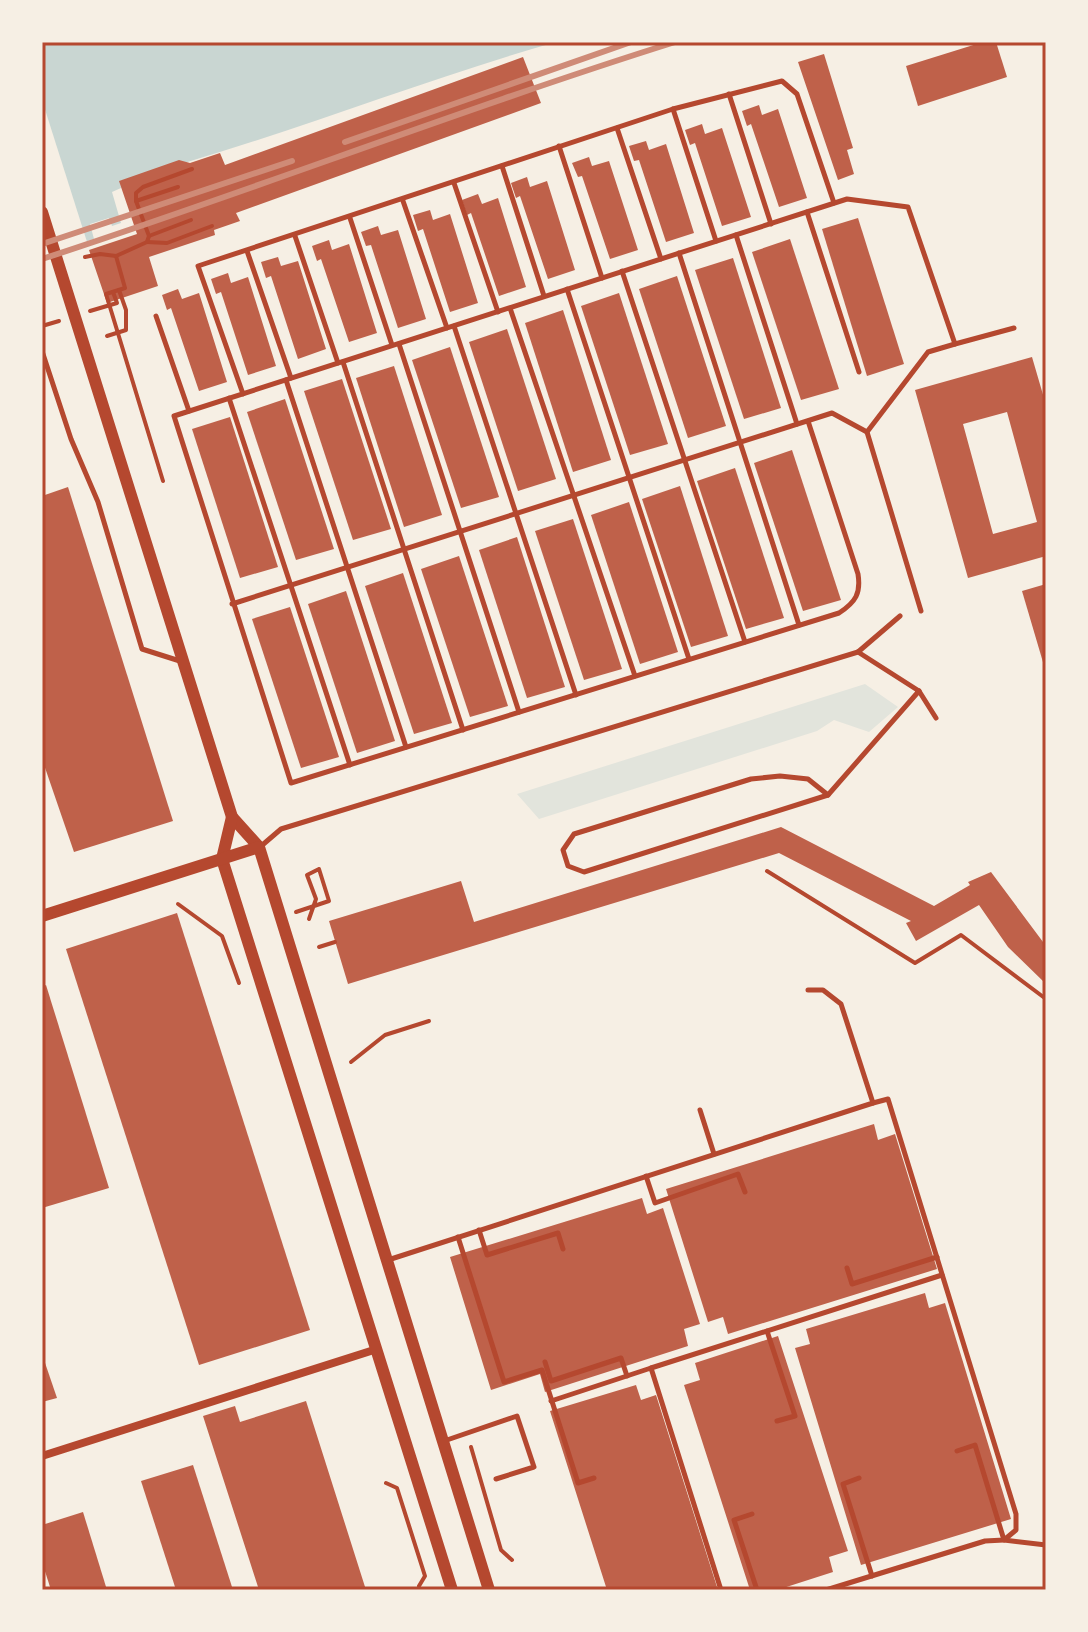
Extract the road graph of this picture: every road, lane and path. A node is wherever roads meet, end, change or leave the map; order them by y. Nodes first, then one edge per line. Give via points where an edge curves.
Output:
1 (729, 94) junction
2 (673, 109) junction
3 (617, 128) junction
4 (559, 146) junction
5 (502, 166) junction
6 (192, 169) dead end
7 (454, 183) junction
8 (178, 187) dead end
9 (136, 201) junction
10 (403, 201) junction
11 (835, 203) junction
12 (42, 212) edge
13 (807, 212) junction
14 (350, 218) junction
15 (191, 220) dead end
16 (771, 224) junction
17 (212, 226) dead end
18 (736, 235) junction
19 (295, 236) junction
20 (148, 239) junction
21 (716, 241) junction
22 (247, 250) junction
23 (679, 253) junction
24 (116, 256) junction
25 (85, 257) dead end
26 (661, 259) junction
27 (622, 271) junction
28 (602, 278) junction
29 (567, 289) junction
30 (116, 291) junction
31 (544, 296) junction
32 (117, 303) dead end
33 (510, 308) junction
34 (498, 312) junction
35 (156, 316) dead end
36 (454, 326) junction
37 (447, 328) junction
38 (1014, 328) dead end
39 (118, 334) junction
40 (107, 336) dead end
41 (396, 344) junction
42 (955, 344) junction
43 (42, 351) edge
44 (340, 362) junction
45 (859, 372) dead end
46 (288, 379) junction
47 (243, 394) junction
48 (229, 398) junction
49 (189, 411) junction
50 (808, 421) junction
51 (797, 424) junction
52 (867, 432) junction
53 (740, 442) junction
54 (685, 460) junction
55 (629, 477) junction
56 (163, 481) dead end
57 (574, 495) junction
58 (516, 514) junction
59 (460, 532) junction
60 (404, 549) junction
61 (347, 568) junction
62 (291, 585) junction
63 (232, 604) junction
64 (921, 611) dead end
65 (900, 616) dead end
66 (799, 625) junction
67 (745, 642) junction
68 (858, 652) junction
69 (689, 659) junction
70 (183, 662) junction
71 (635, 676) junction
72 (919, 691) junction
73 (576, 695) junction
74 (519, 712) junction
75 (936, 718) dead end
76 (463, 730) junction
77 (406, 747) junction
78 (350, 765) junction
79 (828, 795) junction
80 (232, 817) junction
81 (259, 847) junction
82 (222, 859) junction
83 (767, 871) dead end
84 (329, 901) dead end
85 (178, 904) dead end
86 (42, 916) edge
87 (309, 919) dead end
88 (335, 942) dead end
89 (319, 947) dead end
90 (239, 983) dead end
91 (808, 990) dead end
92 (1046, 999) edge
93 (429, 1021) dead end
94 (351, 1062) dead end
95 (873, 1103) junction
96 (700, 1110) dead end
97 (714, 1154) junction
98 (646, 1176) junction
99 (745, 1192) dead end
100 (479, 1230) junction
101 (458, 1237) junction
102 (563, 1249) dead end
103 (937, 1257) junction
104 (387, 1260) junction
105 (847, 1268) dead end
106 (942, 1275) junction
107 (767, 1331) junction
108 (377, 1349) junction
109 (545, 1362) dead end
110 (651, 1368) junction
111 (627, 1376) junction
112 (551, 1401) junction
113 (777, 1421) dead end
114 (443, 1441) junction
115 (957, 1451) dead end
116 (42, 1456) edge
117 (473, 1463) dead end
118 (594, 1478) dead end
119 (859, 1478) dead end
120 (496, 1479) dead end
121 (386, 1483) dead end
122 (752, 1514) dead end
123 (1004, 1540) junction
124 (1046, 1545) edge
125 (512, 1560) dead end
126 (872, 1576) junction
127 (419, 1586) dead end
128 (452, 1590) edge
129 (489, 1590) edge
130 (721, 1590) edge
131 (757, 1590) edge
132 (826, 1590) edge

1 - 2 lane
1 - 11 lane via 782,81 790,85
1 - 16 lane
2 - 3 lane
2 - 21 lane
3 - 4 lane
3 - 26 lane
4 - 5 lane
4 - 28 lane
5 - 7 lane
5 - 31 lane
6 - 9 path via 143,187
7 - 10 lane
7 - 34 lane
8 - 9 path
9 - 20 path
10 - 14 lane
10 - 37 lane
11 - 13 lane
11 - 42 lane via 847,199 908,207
12 - 70 street
13 - 16 lane
13 - 45 lane
14 - 19 lane
14 - 41 lane
15 - 20 path
16 - 18 lane
17 - 20 path via 167,243
18 - 21 lane
18 - 51 lane
19 - 22 lane
19 - 44 lane
20 - 24 path
21 - 23 lane
22 - 46 lane
22 - 47 lane via 198,266
23 - 26 lane
23 - 53 lane
24 - 25 path
24 - 30 path via 125,288
26 - 27 lane
27 - 28 lane
27 - 54 lane
28 - 29 lane
29 - 31 lane
29 - 55 lane
30 - 32 path
30 - 39 path via 126,310 126,330
30 - 39 path via 106,294
31 - 33 lane
33 - 34 lane
33 - 57 lane
34 - 36 lane
35 - 49 lane
36 - 37 lane
36 - 58 lane
37 - 41 lane
38 - 42 lane
39 - 40 path
39 - 56 path
41 - 44 lane
41 - 59 lane
42 - 52 lane via 928,352
43 - 70 lane via 98,502 142,649
44 - 46 lane
44 - 60 lane
46 - 47 lane
46 - 61 lane
47 - 48 lane
48 - 49 lane
48 - 62 lane
49 - 63 lane via 174,416
50 - 51 lane
50 - 52 lane via 832,413
50 - 66 lane via 860,588 854,603 839,613
51 - 53 lane
52 - 64 lane
53 - 54 lane
53 - 66 lane
54 - 55 lane
54 - 67 lane
55 - 57 lane
55 - 69 lane
57 - 58 lane
57 - 71 lane
58 - 59 lane
58 - 73 lane
59 - 60 lane
59 - 74 lane
60 - 61 lane
60 - 76 lane
61 - 62 lane
61 - 77 lane
62 - 63 lane
62 - 78 lane
63 - 78 lane via 291,783
65 - 68 lane
66 - 67 lane
67 - 69 lane
68 - 72 lane
68 - 81 lane via 281,829
69 - 71 lane
70 - 80 street
71 - 73 lane
72 - 75 lane
72 - 79 lane
73 - 74 lane
74 - 76 lane
76 - 77 lane
77 - 78 lane
79 - 79 lane via 584,872 568,866 563,850 574,834 751,779 808,779
80 - 81 street
80 - 82 street
81 - 82 street
81 - 104 street
82 - 86 street
82 - 108 street
83 - 92 path via 915,963 961,935
84 - 87 path via 319,869 307,875 316,899
85 - 90 path via 222,936
88 - 89 path
91 - 95 lane via 823,990 841,1004
93 - 94 path via 385,1035
95 - 97 lane
95 - 103 lane via 888,1099
96 - 97 lane
97 - 98 lane
98 - 99 lane via 655,1203 738,1174
98 - 100 lane
100 - 101 lane
100 - 102 lane via 487,1255 558,1233
101 - 104 lane
101 - 112 lane via 504,1382 542,1370
103 - 105 lane via 852,1284
103 - 106 lane
104 - 114 street
106 - 107 lane
106 - 123 lane via 1016,1514 1016,1530
107 - 110 lane
107 - 113 lane via 795,1416
108 - 116 street
108 - 128 street
109 - 111 lane via 551,1381 621,1358
110 - 111 lane
110 - 130 lane
111 - 112 lane
112 - 118 lane via 578,1483
114 - 120 lane via 517,1416 534,1467
114 - 129 street
115 - 123 lane via 975,1445
117 - 125 path via 501,1550
119 - 126 lane via 843,1484
121 - 127 path via 397,1488 412,1534 425,1576
122 - 131 lane via 734,1520
123 - 124 lane
123 - 126 lane via 985,1541
126 - 132 lane

